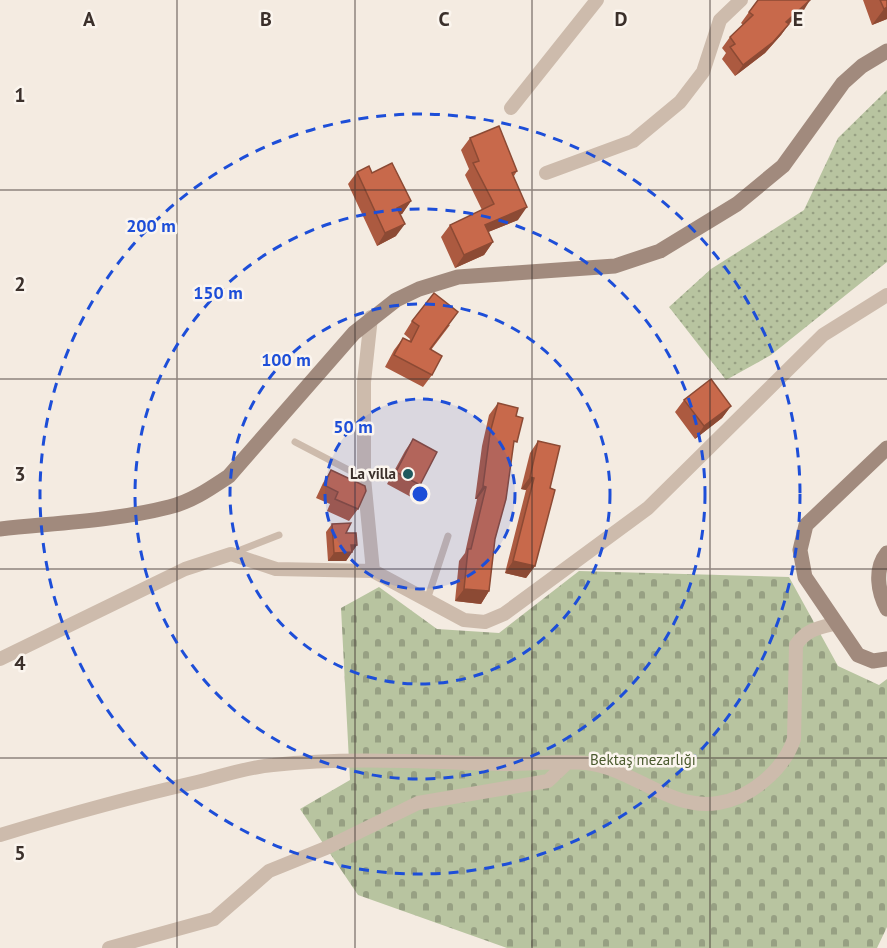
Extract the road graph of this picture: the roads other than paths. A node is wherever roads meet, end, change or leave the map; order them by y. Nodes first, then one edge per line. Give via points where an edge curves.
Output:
1 (597, 0) edge
2 (741, 0) edge
3 (887, 51) edge
4 (511, 108) dead end
5 (546, 173) dead end
6 (887, 295) edge
7 (371, 317) junction
8 (295, 442) dead end
9 (887, 448) edge
10 (364, 478) junction
11 (0, 529) edge
12 (279, 535) dead end
13 (448, 536) dead end
14 (887, 553) edge
15 (231, 554) junction
16 (373, 571) junction
17 (427, 600) junction
18 (887, 609) edge
19 (834, 624) junction
20 (0, 659) edge
21 (887, 659) edge
22 (567, 763) junction
23 (0, 835) edge
24 (109, 948) edge

1 - 4 street
2 - 5 street via 720,21 703,72 680,102 633,141
3 - 7 street via 843,82 783,166 768,180 728,210 660,251 615,266 458,277 418,289
6 - 17 street via 824,334 648,508 504,614 485,621 464,620
7 - 10 street via 364,382
7 - 11 street via 230,476 204,493 170,507 139,513
8 - 10 lane
9 - 19 street via 806,525 802,537 805,578
10 - 16 street
12 - 15 lane
13 - 17 lane
14 - 18 street via 879,588
15 - 16 street via 276,569
15 - 20 street via 184,569
16 - 17 street
19 - 21 street via 858,655 873,661
19 - 22 street via 813,629 796,645 794,740 790,753 781,767 741,796 720,803 684,804 609,768
22 - 23 street via 387,761 272,765 103,803
22 - 24 street via 548,781 418,803 269,871 214,919

